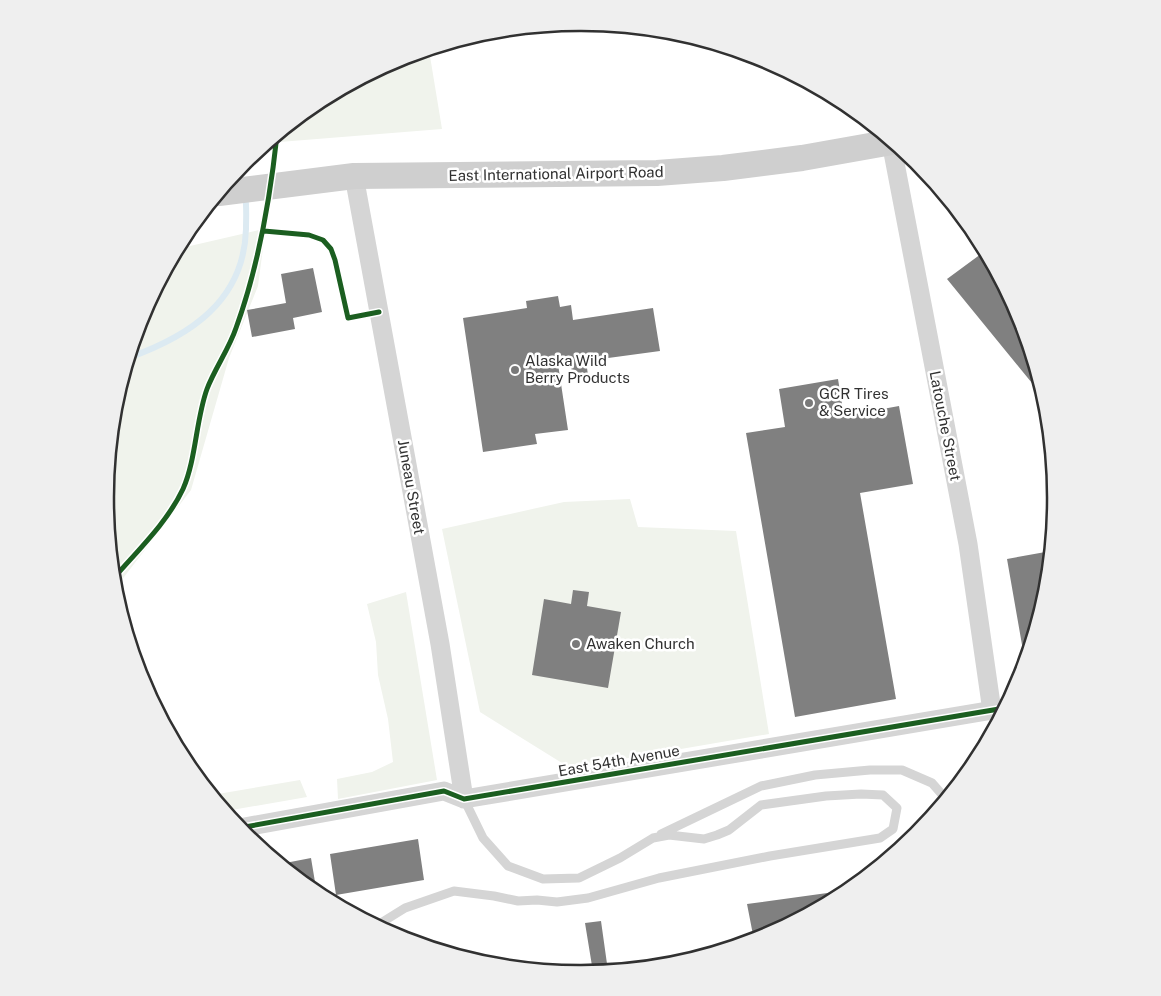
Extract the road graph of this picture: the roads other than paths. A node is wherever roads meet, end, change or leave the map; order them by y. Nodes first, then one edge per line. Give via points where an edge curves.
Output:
1 (884, 143) edge
2 (894, 152) edge
3 (354, 176) junction
4 (229, 192) edge
5 (998, 707) edge
6 (996, 709) edge
7 (941, 794) edge
8 (464, 799) junction
9 (248, 826) edge
10 (653, 838) junction
11 (384, 921) edge

1 - 3 main road, East International Airport Road via 723,168 658,173
2 - 5 street, Latouche Street
3 - 4 main road, East International Airport Road
3 - 8 street, Juneau Street via 440,644
6 - 8 street, East 54th Avenue
7 - 10 lane via 932,783 902,770 815,775 761,786
8 - 9 street, East 54th Avenue via 444,791
8 - 10 lane via 483,838 508,866 543,879 579,878
10 - 11 lane via 669,835 704,839 729,830 761,805 826,796 883,795 897,808 892,829 880,838 770,856 659,878 588,898 557,902 518,901 454,891 405,908

